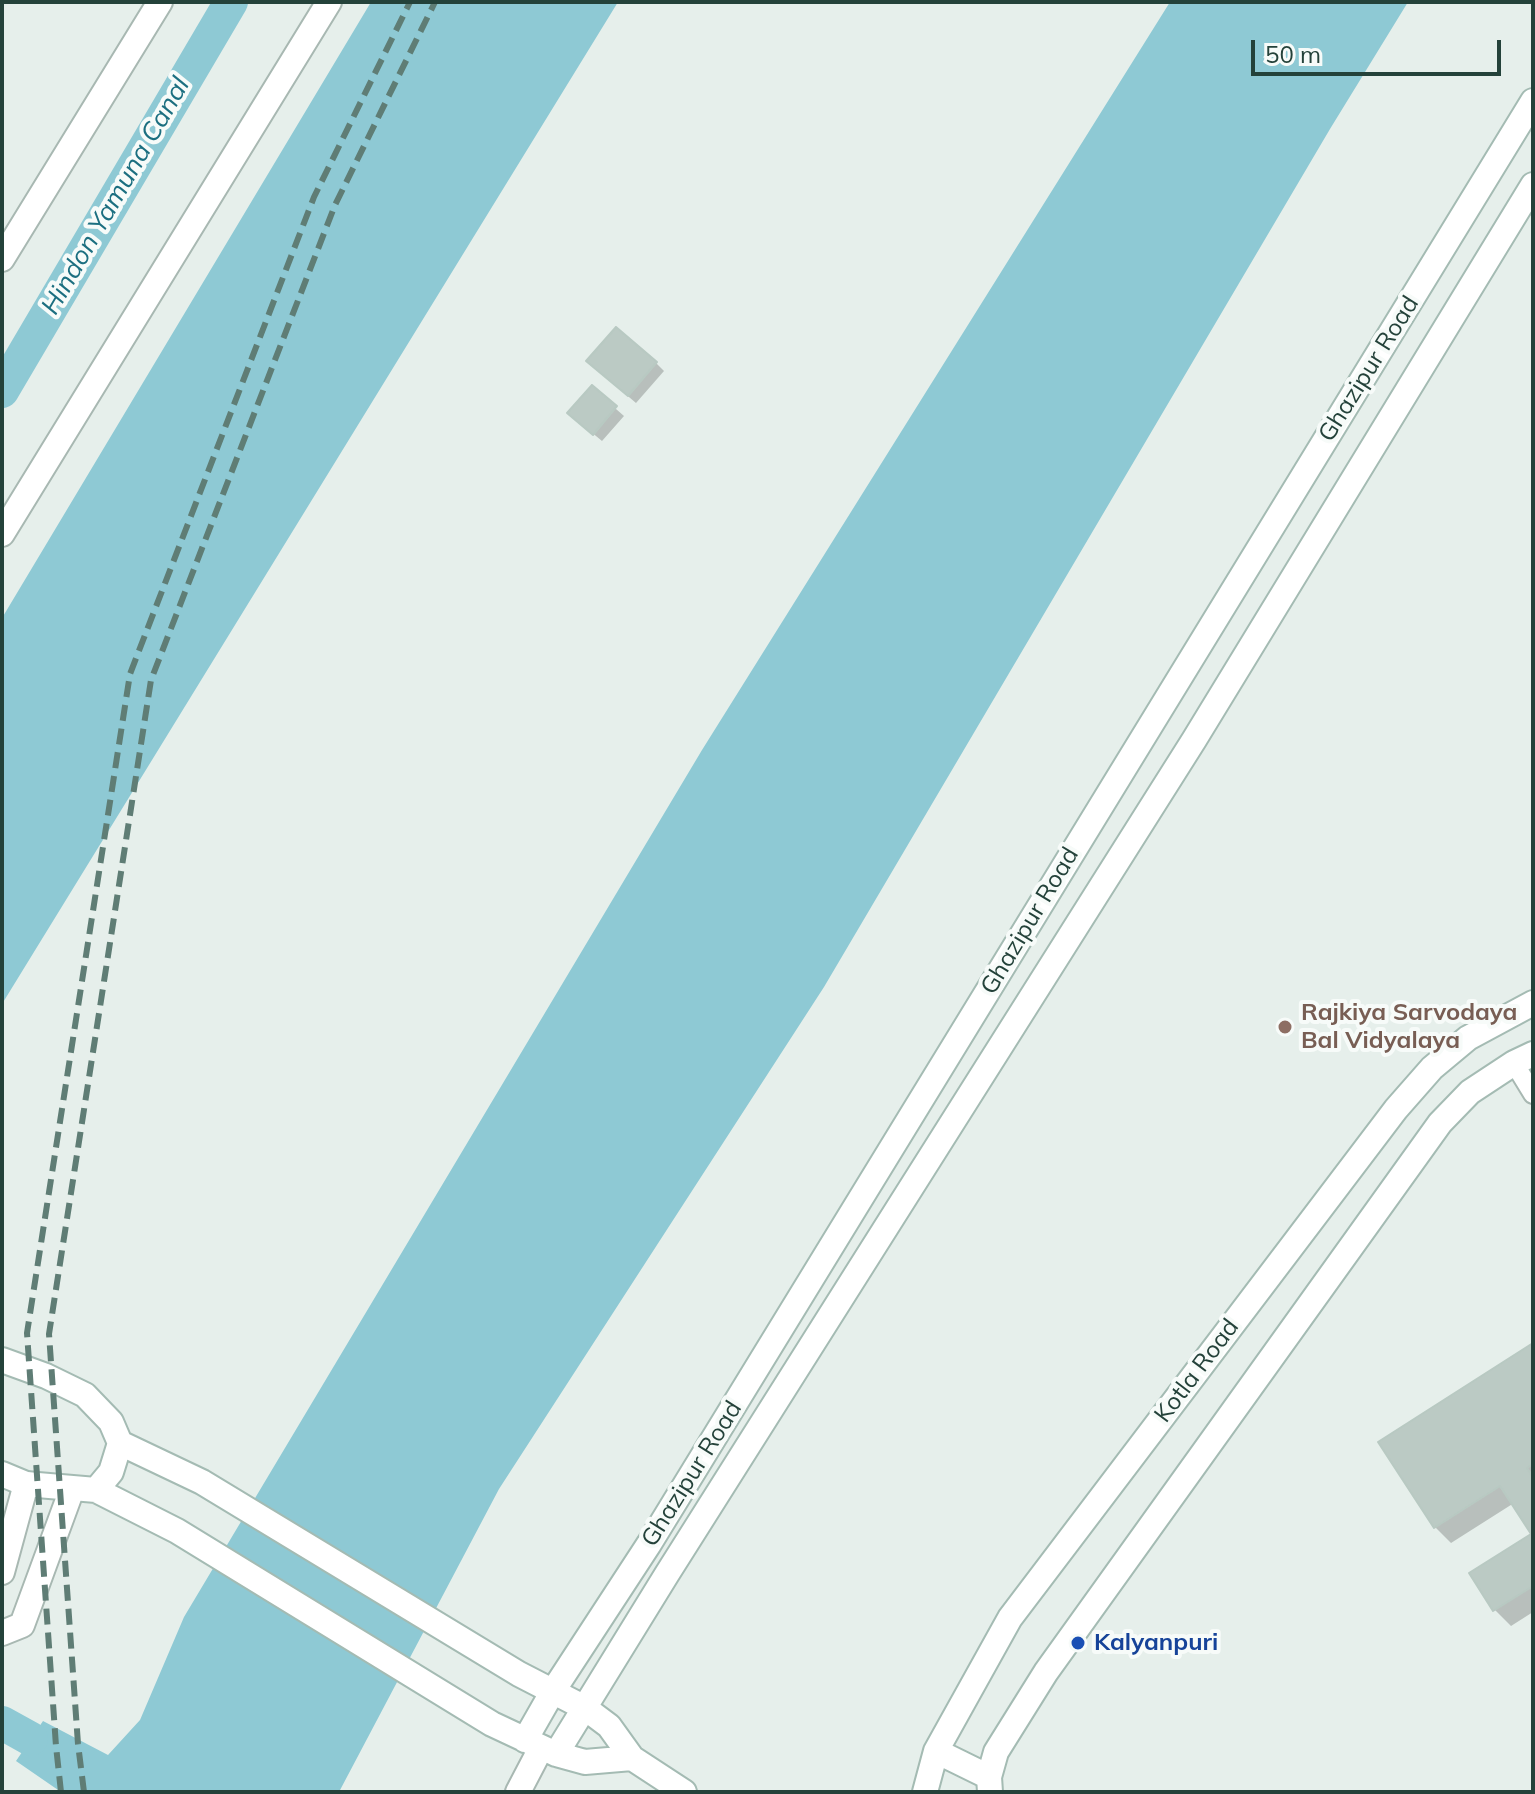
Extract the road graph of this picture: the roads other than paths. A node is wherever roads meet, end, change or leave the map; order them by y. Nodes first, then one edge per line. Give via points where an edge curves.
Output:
1 (160, 2) edge
2 (329, 2) edge
3 (1533, 101) edge
4 (1533, 185) edge
5 (2, 259) edge
6 (2, 534) edge
7 (1533, 1003) edge
8 (1523, 1059) edge
9 (1533, 1094) edge
10 (3, 1360) edge
11 (120, 1443) junction
12 (2, 1474) edge
13 (26, 1484) junction
14 (84, 1490) junction
15 (2, 1572) edge
16 (2, 1633) edge
17 (553, 1691) junction
18 (585, 1708) junction
19 (541, 1747) junction
20 (936, 1751) junction
21 (632, 1758) junction
22 (990, 1784) edge
23 (518, 1792) edge
24 (684, 1792) edge
25 (925, 1792) edge

1 - 5 main road
2 - 6 main road
3 - 17 main road, Ghazipur Road via 658,1531
4 - 18 main road, Ghazipur Road via 1185,754
7 - 20 main road, Kotla Road via 1468,1038 1396,1109 1010,1618
8 - 9 lane
8 - 22 main road via 1470,1092 1440,1123 1046,1672 996,1752
10 - 11 main road via 85,1395 111,1422
11 - 14 main road via 111,1472
11 - 17 main road via 202,1482
12 - 13 main road
13 - 14 main road
13 - 15 main road
14 - 16 main road via 22,1625
14 - 19 main road via 177,1531 492,1724
17 - 18 main road
17 - 19 main road, Ghazipur Road
18 - 19 main road, Ghazipur Road
18 - 21 main road via 609,1726
19 - 21 main road via 585,1762
19 - 23 main road
20 - 22 main road
20 - 25 main road, Kotla Road
21 - 24 main road

